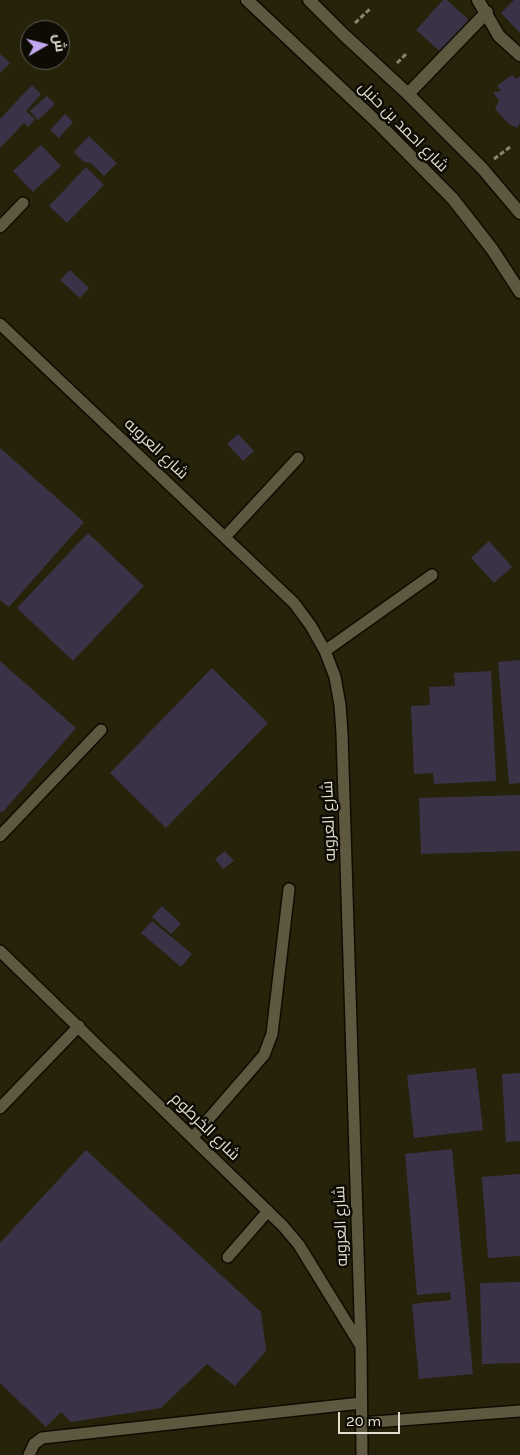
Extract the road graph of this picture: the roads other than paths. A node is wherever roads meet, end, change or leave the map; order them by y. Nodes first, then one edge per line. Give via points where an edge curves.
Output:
1 (246, 0) edge
2 (309, 0) edge
3 (478, 0) edge
4 (487, 12) junction
5 (520, 55) edge
6 (408, 94) junction
7 (23, 203) dead end
8 (520, 213) edge
9 (0, 228) edge
10 (520, 292) edge
11 (0, 324) edge
12 (298, 458) dead end
13 (225, 536) junction
14 (432, 575) dead end
15 (325, 650) junction
16 (101, 730) dead end
17 (0, 836) edge
18 (289, 889) dead end
19 (0, 951) edge
20 (79, 1026) junction
21 (0, 1108) edge
22 (193, 1138) junction
23 (268, 1211) junction
24 (228, 1257) dead end
25 (361, 1347) junction
26 (361, 1403) junction
27 (520, 1411) edge
28 (360, 1423) junction
29 (29, 1455) edge
30 (362, 1455) edge

1 - 10 street, شارع احمد بن حنبل via 380,124 453,199
2 - 6 street, شارع احمد بن حنبل
3 - 4 street
4 - 5 street via 499,36
4 - 6 street
6 - 8 street, شارع احمد بن حنبل via 482,168
7 - 9 lane
11 - 13 lane, شارع العروبه
12 - 13 lane
13 - 15 lane, شارع العروبه via 294,603
14 - 15 lane
15 - 25 lane, شارع العروبه via 335,677 342,733
16 - 17 lane
18 - 22 lane via 272,1034 264,1055
19 - 20 lane, شارع الخرطوم
20 - 21 lane
20 - 22 lane, شارع الخرطوم
22 - 23 lane, شارع الخرطوم
23 - 24 lane
23 - 25 lane, شارع الخرطوم via 299,1244
25 - 26 lane, شارع العروبه
26 - 28 lane, شارع العروبه
26 - 29 lane via 42,1438 34,1444
27 - 28 lane
28 - 30 lane, شارع العروبه

